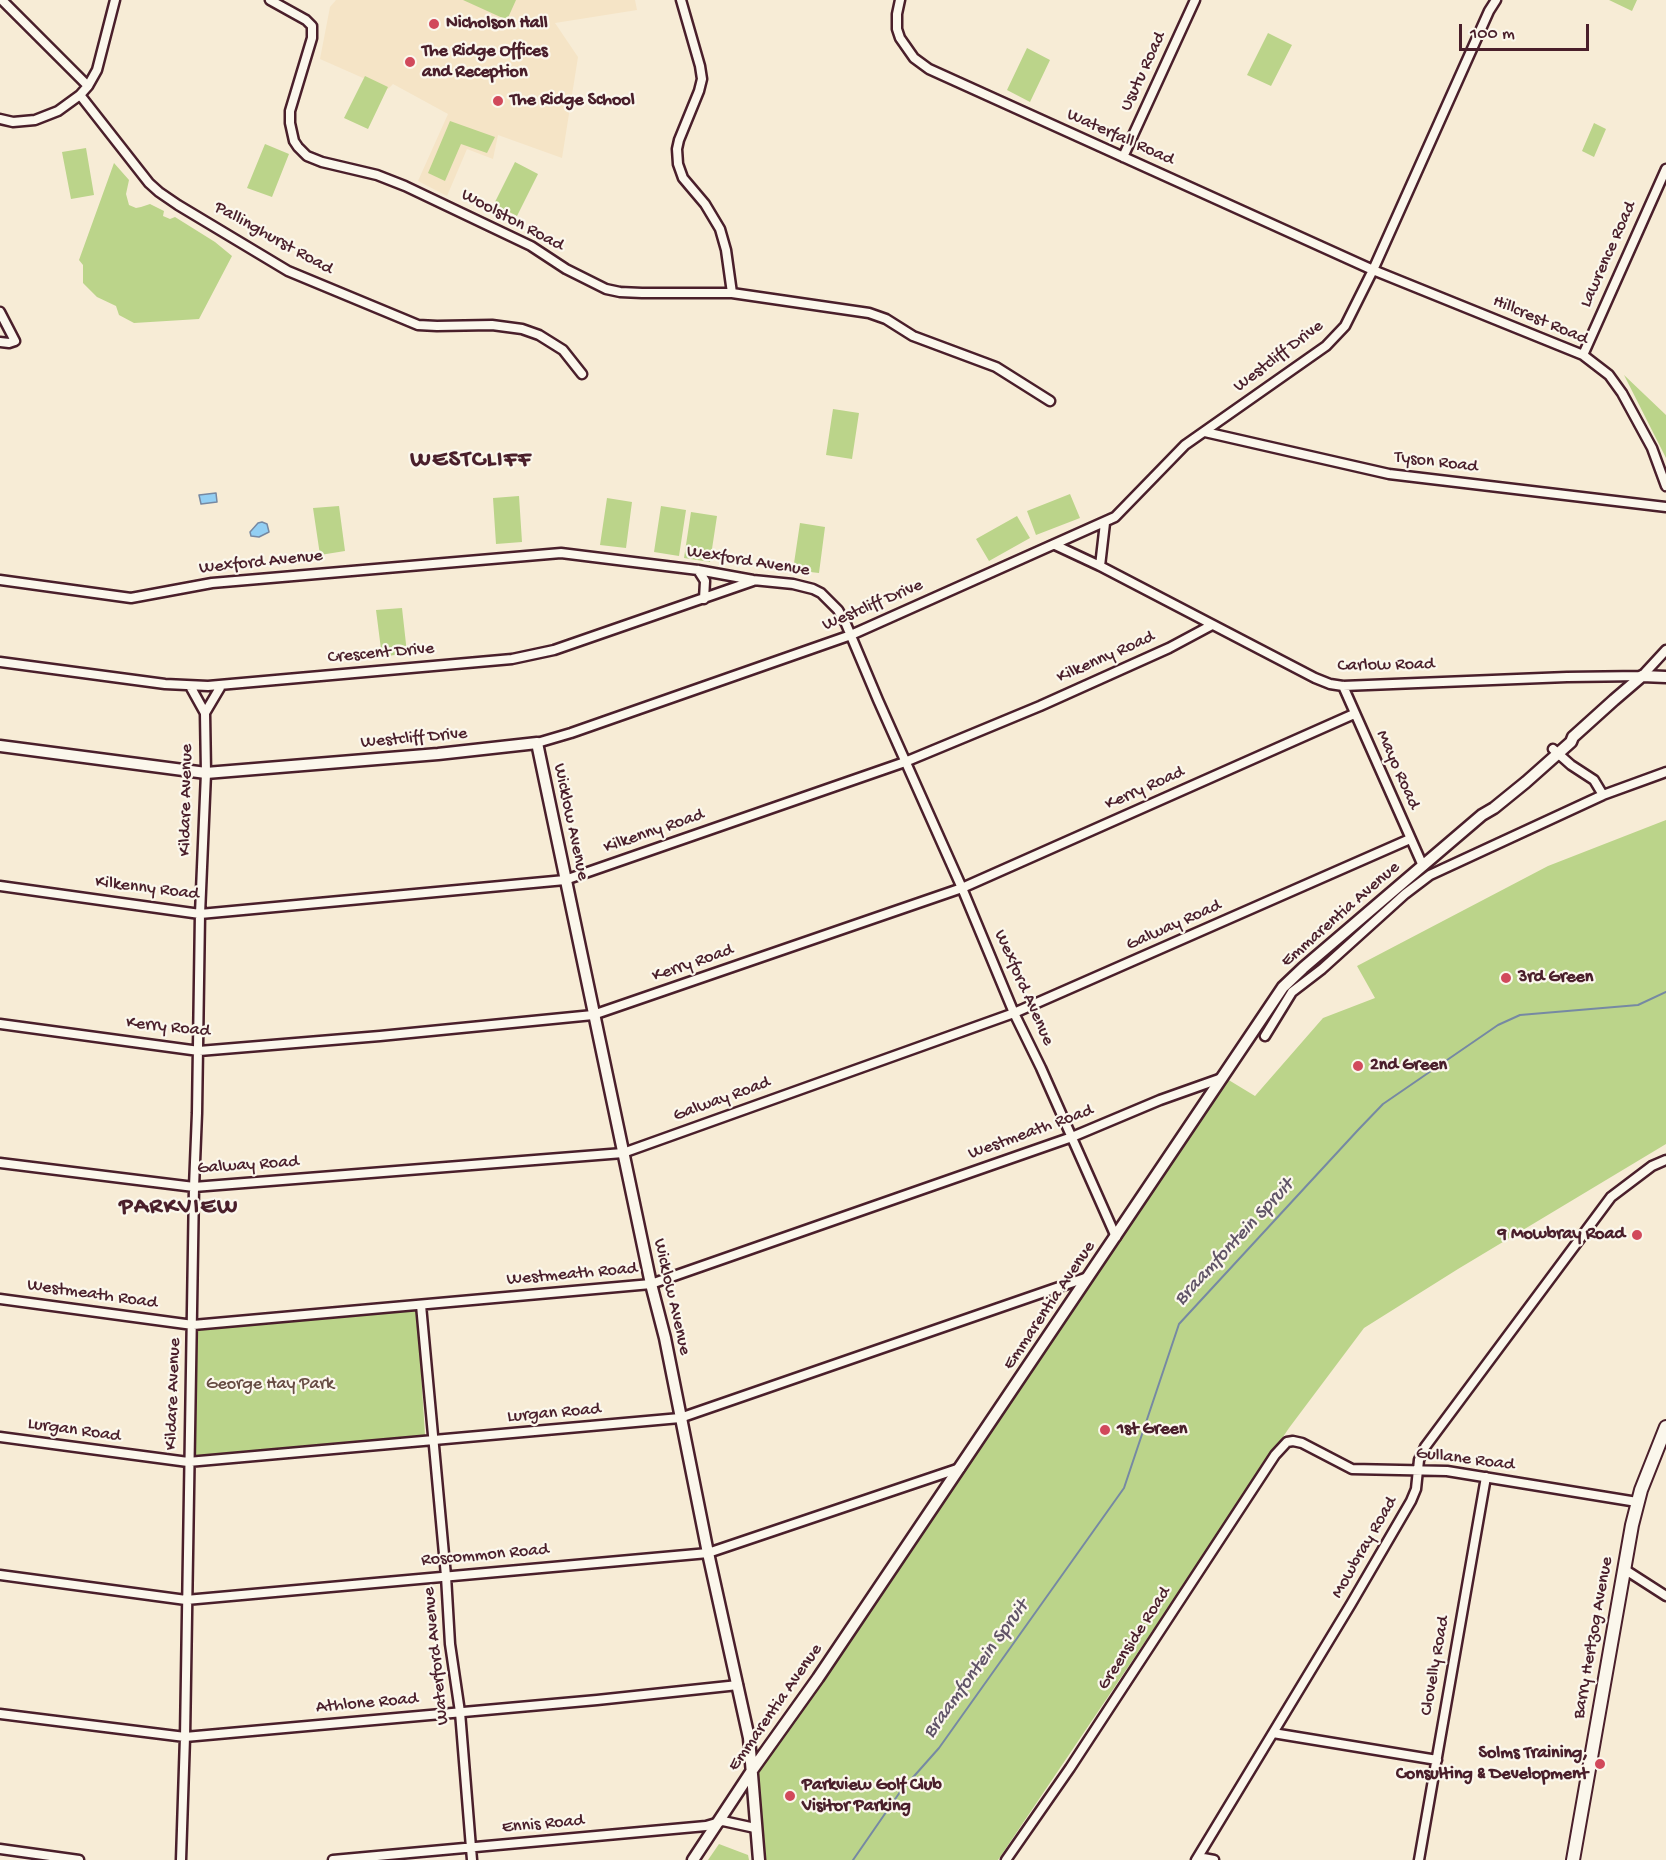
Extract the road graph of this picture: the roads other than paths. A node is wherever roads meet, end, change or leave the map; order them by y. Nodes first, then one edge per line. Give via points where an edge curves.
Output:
1 (2, 0) edge
2 (115, 0) edge
3 (270, 0) edge
4 (681, 0) edge
5 (900, 0) edge
6 (1195, 0) edge
7 (1493, 0) edge
8 (88, 86) junction
9 (80, 95) junction
10 (0, 119) edge
11 (1123, 158) junction
12 (1666, 169) edge
13 (1373, 270) junction
14 (732, 293) junction
15 (0, 312) edge
16 (0, 342) edge
17 (1583, 355) junction
18 (582, 374) dead end
19 (1050, 401) dead end
20 (1205, 432) junction
21 (1666, 486) edge
22 (1666, 507) edge
23 (1105, 523) junction
24 (1055, 545) junction
25 (1100, 566) junction
26 (698, 570) junction
27 (0, 580) edge
28 (753, 580) junction
29 (704, 599) junction
30 (1212, 625) junction
31 (851, 635) junction
32 (1666, 650) edge
33 (0, 662) edge
34 (1642, 676) junction
35 (1666, 677) edge
36 (190, 686) junction
37 (221, 686) junction
38 (1343, 686) junction
39 (205, 713) junction
40 (1354, 714) junction
41 (537, 743) junction
42 (0, 746) edge
43 (1555, 752) junction
44 (905, 762) junction
45 (1666, 772) edge
46 (206, 773) junction
47 (1602, 795) junction
48 (1410, 839) junction
49 (1422, 866) junction
50 (565, 880) junction
51 (0, 886) edge
52 (962, 888) junction
53 (200, 914) junction
54 (1014, 1013) junction
55 (593, 1015) junction
56 (0, 1024) edge
57 (1265, 1036) dead end
58 (198, 1051) junction
59 (1222, 1078) junction
60 (1072, 1137) junction
61 (622, 1153) junction
62 (1666, 1160) edge
63 (0, 1163) edge
64 (194, 1187) junction
65 (1116, 1237) junction
66 (1089, 1277) junction
67 (651, 1284) junction
68 (0, 1299) edge
69 (421, 1305) junction
70 (192, 1325) junction
71 (680, 1418) junction
72 (1666, 1427) edge
73 (0, 1437) edge
74 (434, 1439) junction
75 (1293, 1441) joint
76 (188, 1462) junction
77 (960, 1468) junction
78 (1417, 1470) junction
79 (1486, 1477) junction
80 (1637, 1502) junction
81 (708, 1553) junction
82 (1624, 1569) junction
83 (0, 1575) edge
84 (446, 1576) junction
85 (1666, 1596) edge
86 (186, 1600) junction
87 (738, 1685) junction
88 (460, 1712) junction
89 (0, 1714) edge
90 (1273, 1732) junction
91 (185, 1737) junction
92 (1437, 1760) junction
93 (753, 1768) junction
94 (718, 1823) junction
95 (755, 1828) junction
96 (471, 1848) junction
97 (0, 1850) edge
98 (1197, 1859) edge
99 (79, 1860) edge
100 (181, 1860) edge
101 (333, 1860) edge
102 (472, 1860) edge
103 (693, 1860) edge
104 (759, 1860) edge
105 (1006, 1860) edge
106 (1214, 1860) edge
107 (1419, 1860) edge
108 (1573, 1860) edge

1 - 8 street
2 - 8 street via 98,70
3 - 14 street, Woolston Road via 312,26 312,38 290,111 294,141 308,156 377,175 441,202 531,246 606,289
4 - 14 street via 702,79 679,140 678,164 683,178 720,230
5 - 11 street, Waterfall Road via 900,38 914,58 929,69
6 - 11 street, Usutu Road
7 - 13 street, Westcliff Drive
8 - 9 street
9 - 10 street via 58,111 35,120
9 - 18 street, Pallinghurst Road via 159,192 279,266 418,325 492,325 539,335 563,351
11 - 13 street, Waterfall Road
12 - 17 street, Lawrence Road
13 - 17 street, Hillcrest Road
13 - 20 street, Westcliff Drive via 1345,326 1326,346
14 - 19 street, Woolston Road via 869,313 913,336 996,367
15 - 16 street via 15,340
17 - 21 street, Hillcrest Road via 1609,375 1622,393 1652,448
20 - 22 street, Tyson Road via 1389,474
20 - 23 street, Westcliff Drive via 1185,446 1122,511
23 - 24 street, Westcliff Drive
23 - 25 street
24 - 25 street, Carlow Road
24 - 31 street, Westcliff Drive
25 - 30 street, Carlow Road
26 - 27 street, Wexford Avenue via 552,553 212,583 131,598
26 - 28 street, Wexford Avenue
26 - 29 street via 705,581
28 - 29 street, Crescent Drive
28 - 31 street, Wexford Avenue via 804,586 821,593 838,610
29 - 37 street, Crescent Drive via 521,658
30 - 38 street, Carlow Road via 1315,678
30 - 44 street, Kilkenny Road via 1040,706
31 - 41 street, Westcliff Drive
31 - 44 street, Wexford Avenue
32 - 34 street
33 - 36 street, Crescent Drive
34 - 35 street, Carlow Road
34 - 38 street, Carlow Road
34 - 43 street, Emmarentia Avenue
36 - 37 street, Crescent Drive
36 - 39 street, Kildare Avenue
37 - 39 street
38 - 40 street, Mayo Road
39 - 46 street, Kildare Avenue
40 - 48 street, Mayo Road
40 - 52 street, Kerry Road
41 - 46 street, Westcliff Drive
41 - 50 street, Wicklow Avenue
42 - 46 street, Westcliff Drive
43 - 47 street via 1594,780
43 - 49 street, Emmarentia Avenue
44 - 50 street, Kilkenny Road
44 - 52 street, Wexford Avenue
45 - 47 street
46 - 53 street, Kildare Avenue
47 - 57 street via 1430,875 1292,992
48 - 49 street, Mayo Road
48 - 54 street, Galway Road
49 - 59 street, Emmarentia Avenue via 1288,982
50 - 53 street, Kilkenny Road
50 - 55 street, Wicklow Avenue
51 - 53 street, Kilkenny Road
52 - 54 street, Wexford Avenue
52 - 55 street, Kerry Road
53 - 58 street, Kildare Avenue
54 - 60 street, Wexford Avenue
54 - 61 street, Galway Road
55 - 58 street, Kerry Road
55 - 61 street, Wicklow Avenue
56 - 58 street, Kerry Road
58 - 64 street, Kildare Avenue
59 - 60 street, Westmeath Road
59 - 65 street, Emmarentia Avenue
60 - 65 street, Wexford Avenue
60 - 67 street, Westmeath Road
61 - 64 street, Galway Road
61 - 67 street, Wicklow Avenue
62 - 78 street, Mowbray Road via 1625,1185 1603,1206 1425,1447
63 - 64 street, Galway Road
64 - 70 street, Kildare Avenue
65 - 66 street, Emmarentia Avenue
66 - 71 street, Lurgan Road
66 - 77 street, Emmarentia Avenue
67 - 69 street, Westmeath Road
67 - 71 street, Wicklow Avenue
68 - 70 street, Westmeath Road
69 - 70 street, Westmeath Road
69 - 74 street, Waterford Avenue
70 - 76 street, Kildare Avenue
71 - 74 street, Lurgan Road
71 - 81 street, Wicklow Avenue
72 - 80 main road, Barry Hertzog Avenue
73 - 76 street, Lurgan Road
74 - 76 street, Lurgan Road
74 - 84 street, Waterford Avenue
75 - 78 street, Gullane Road via 1352,1469
75 - 105 street, Greenside Road via 1284,1444 1275,1455
76 - 86 street, Kildare Avenue
77 - 81 street, Roscommon Road
77 - 93 street, Emmarentia Avenue
78 - 79 street, Gullane Road
78 - 90 street, Mowbray Road via 1411,1501
79 - 80 street, Gullane Road
79 - 92 street, Clovelly Road
80 - 82 main road, Barry Hertzog Avenue
81 - 84 street, Roscommon Road
81 - 87 street, Wicklow Avenue
82 - 85 street
82 - 108 main road, Barry Hertzog Avenue
83 - 86 street, Roscommon Road
84 - 86 street, Roscommon Road
84 - 88 street, Waterford Avenue
86 - 91 street, Kildare Avenue
87 - 88 street, Athlone Road
87 - 93 street, Wicklow Avenue
88 - 91 street, Athlone Road
88 - 96 street, Waterford Avenue
89 - 91 street, Athlone Road
90 - 92 street
90 - 98 street, Mowbray Road
91 - 100 street, Kildare Avenue
92 - 107 street, Clovelly Road
93 - 94 street, Emmarentia Avenue
93 - 95 street, Wicklow Avenue
94 - 95 street, Ennis Road
94 - 96 street, Ennis Road
94 - 103 street, Emmarentia Avenue
95 - 104 street, Wicklow Avenue
96 - 101 street, Ennis Road
96 - 102 street, Waterford Avenue
97 - 99 street
98 - 106 street

